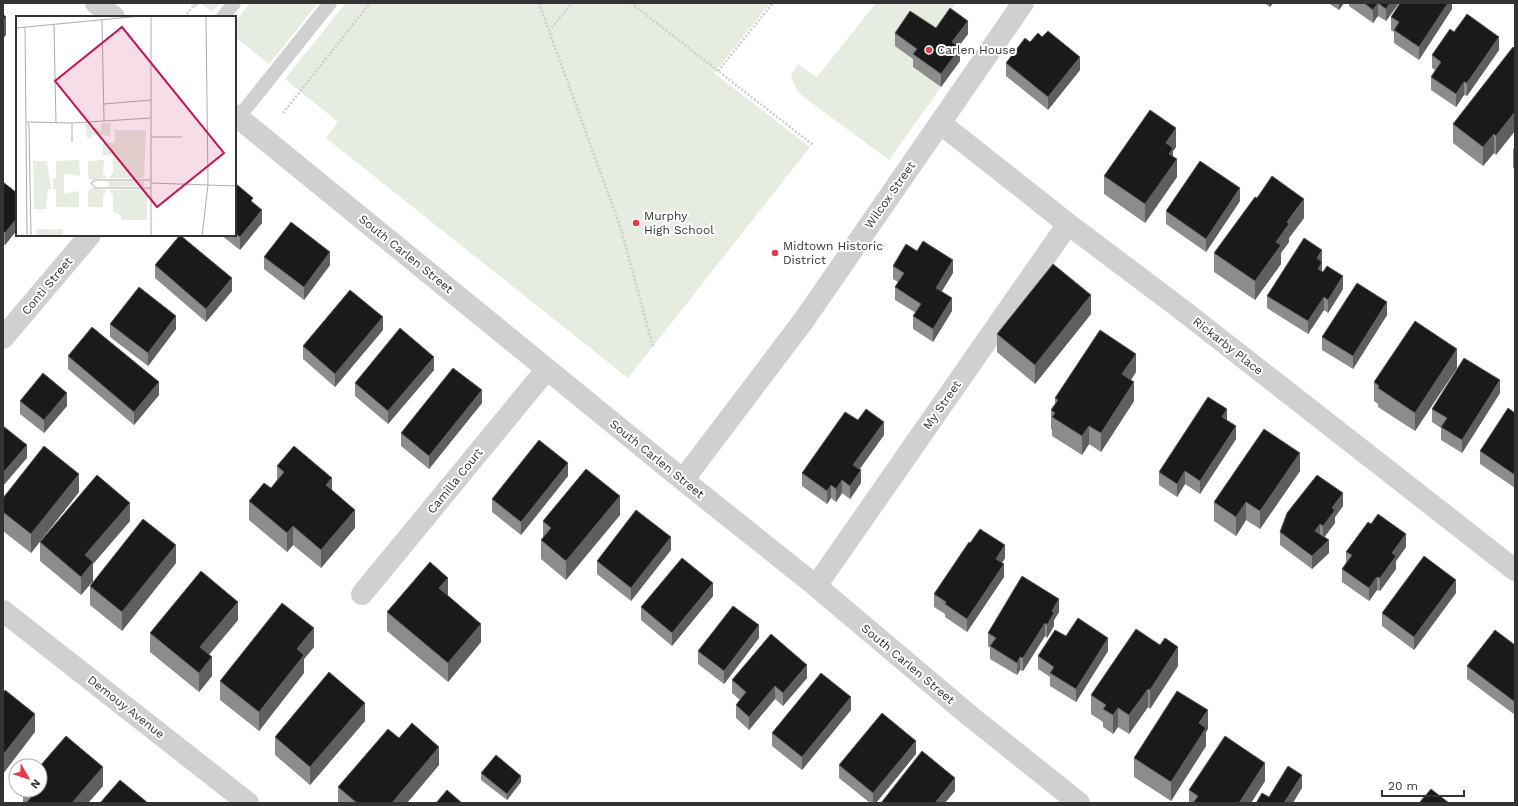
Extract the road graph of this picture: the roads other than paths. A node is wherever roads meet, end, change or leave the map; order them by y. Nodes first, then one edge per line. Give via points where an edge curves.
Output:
1 (96, 3) edge
2 (234, 3) edge
3 (330, 3) edge
4 (1023, 3) edge
5 (113, 16) edge
6 (224, 16) edge
7 (237, 116) edge
8 (940, 122) junction
9 (1068, 224) junction
10 (89, 236) edge
11 (3, 338) edge
12 (547, 369) junction
13 (683, 480) junction
14 (1515, 570) edge
15 (816, 586) junction
16 (362, 594) dead end
17 (3, 611) edge
18 (248, 803) edge
19 (1079, 803) edge

1 - 5 street
2 - 6 lane
3 - 7 lane
4 - 8 street, Wilcox Street
7 - 12 street, South Carlen Street
8 - 9 street, Rickarby Place
8 - 13 street, Wilcox Street via 804,320
9 - 14 street, Rickarby Place
9 - 15 street, My Street
10 - 11 street, Conti Street
12 - 13 street, South Carlen Street
12 - 16 street, Camilla Court
13 - 15 street, South Carlen Street
15 - 19 street, South Carlen Street via 970,716
17 - 18 street, Demouy Avenue

